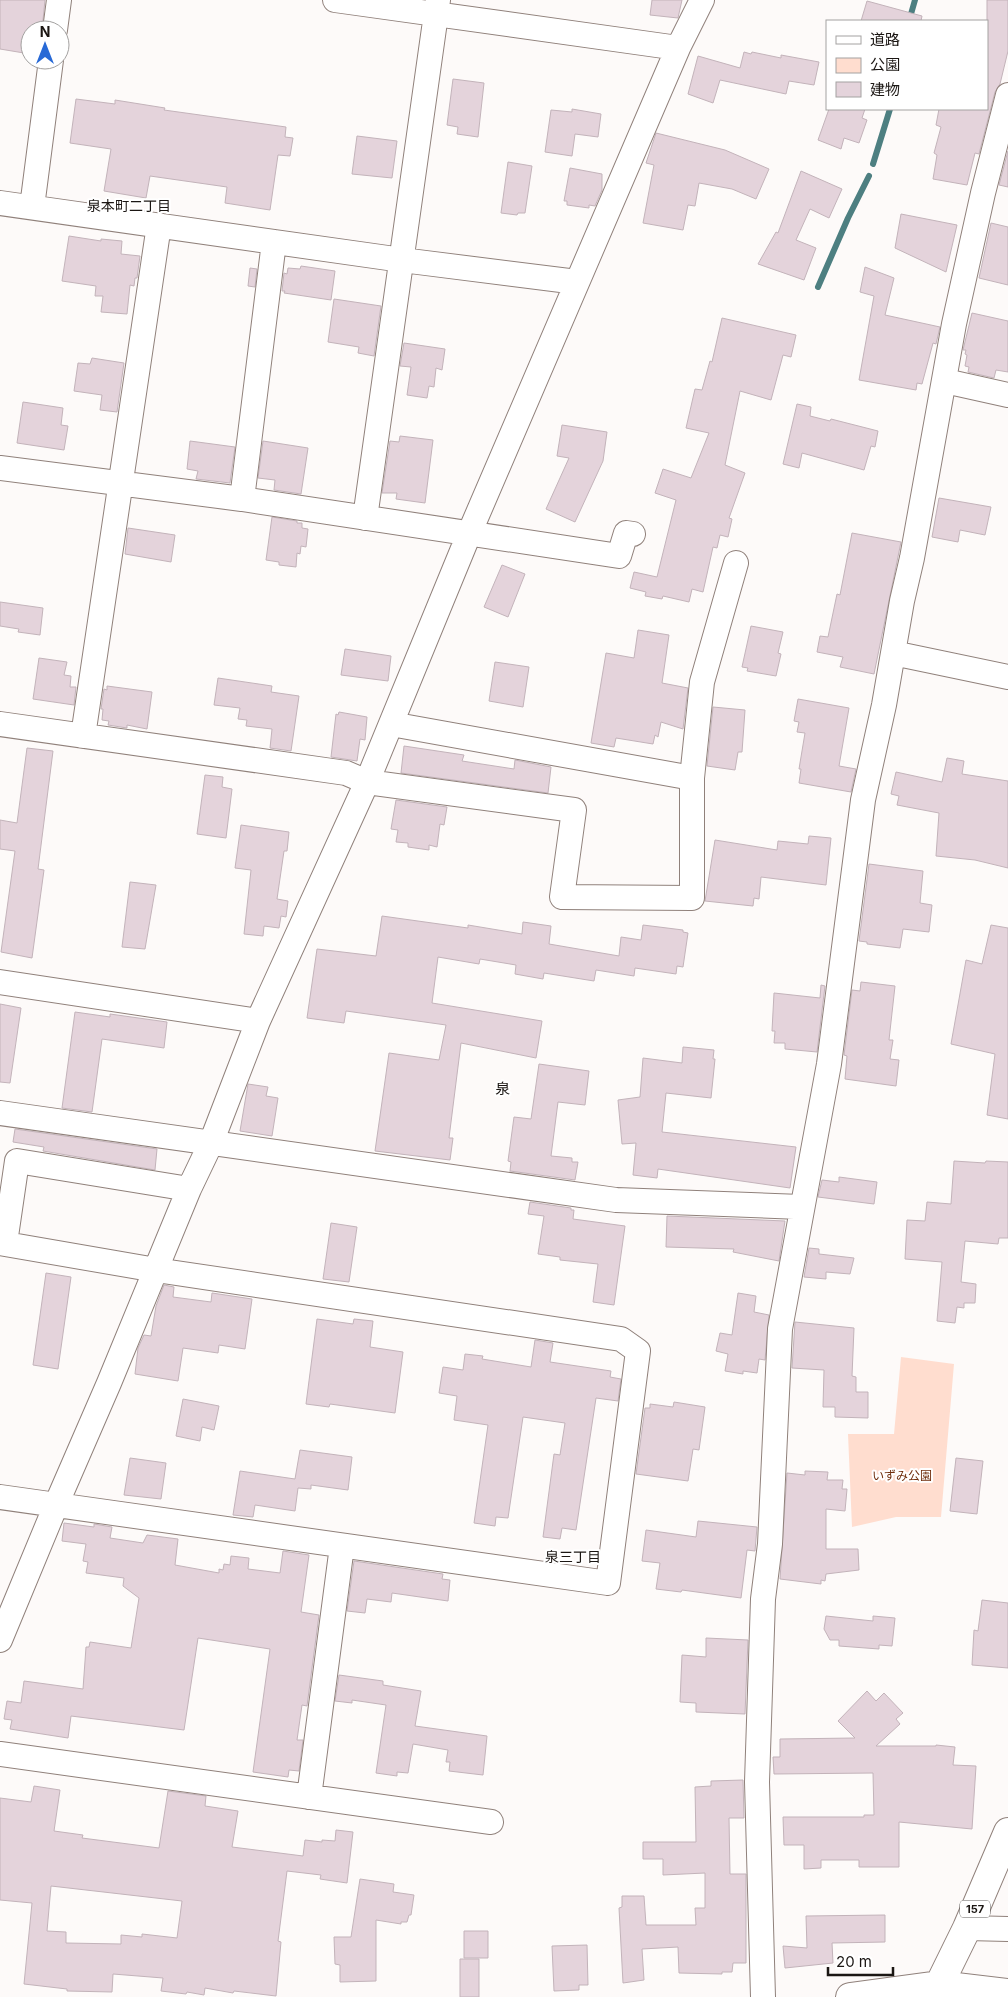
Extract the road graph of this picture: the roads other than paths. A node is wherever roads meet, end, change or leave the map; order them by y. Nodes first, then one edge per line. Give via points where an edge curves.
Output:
1 (60, 0) edge
2 (335, 0) edge
3 (702, 0) edge
4 (437, 7) edge
5 (57, 20) edge
6 (678, 48) junction
7 (51, 70) edge
8 (1008, 95) edge
9 (0, 203) edge
10 (32, 207) junction
11 (159, 225) junction
12 (274, 242) junction
13 (402, 260) junction
14 (577, 282) junction
15 (945, 381) junction
16 (1008, 395) edge
17 (0, 468) edge
18 (122, 484) junction
19 (242, 499) junction
20 (365, 518) junction
21 (469, 534) junction
22 (633, 534) dead end
23 (736, 563) dead end
24 (893, 653) junction
25 (1008, 677) edge
26 (0, 724) edge
27 (391, 724) junction
28 (83, 736) junction
29 (692, 778) junction
30 (367, 782) junction
31 (0, 982) edge
32 (258, 1022) junction
33 (0, 1113) edge
34 (211, 1143) junction
35 (189, 1189) junction
36 (801, 1207) junction
37 (2, 1243) edge
38 (156, 1270) junction
39 (0, 1497) edge
40 (56, 1505) junction
41 (342, 1546) junction
42 (0, 1640) edge
43 (0, 1754) edge
44 (309, 1797) junction
45 (491, 1822) dead end
46 (1008, 1832) edge
47 (967, 1928) junction
48 (1008, 1930) edge
49 (940, 1985) junction
50 (1008, 1993) edge
51 (763, 1997) edge
52 (850, 1997) edge

1 - 5 street
2 - 4 street
3 - 6 street
4 - 6 street
4 - 13 street
6 - 14 street
7 - 10 street
8 - 15 street via 954,324
9 - 10 street
10 - 11 street
11 - 12 street
11 - 18 street
12 - 13 street
12 - 19 street
13 - 14 street
13 - 20 street
14 - 21 street
15 - 16 street
15 - 24 street
17 - 18 street
18 - 19 street
18 - 28 street
19 - 20 street
20 - 21 street
21 - 22 street via 619,556 626,533
21 - 27 street
23 - 29 street via 702,682
24 - 25 street
24 - 36 street via 863,800 829,1064
26 - 28 street
27 - 29 street
27 - 30 street
28 - 30 street via 346,773
29 - 30 street via 692,898 562,897 574,810
30 - 32 street
31 - 32 street
32 - 34 street
33 - 34 street
34 - 35 street
34 - 36 street via 616,1200
35 - 37 street via 17,1160
35 - 38 street
36 - 51 street via 780,1329 770,1544 763,1599 757,1782
37 - 38 street
38 - 40 street
38 - 41 street via 621,1339 638,1351 608,1583
39 - 40 street
40 - 41 street
40 - 42 street
41 - 44 street
43 - 44 street
44 - 45 street
46 - 47 main road, 157
47 - 48 street
47 - 49 main road, 157
49 - 50 main road
49 - 52 main road

